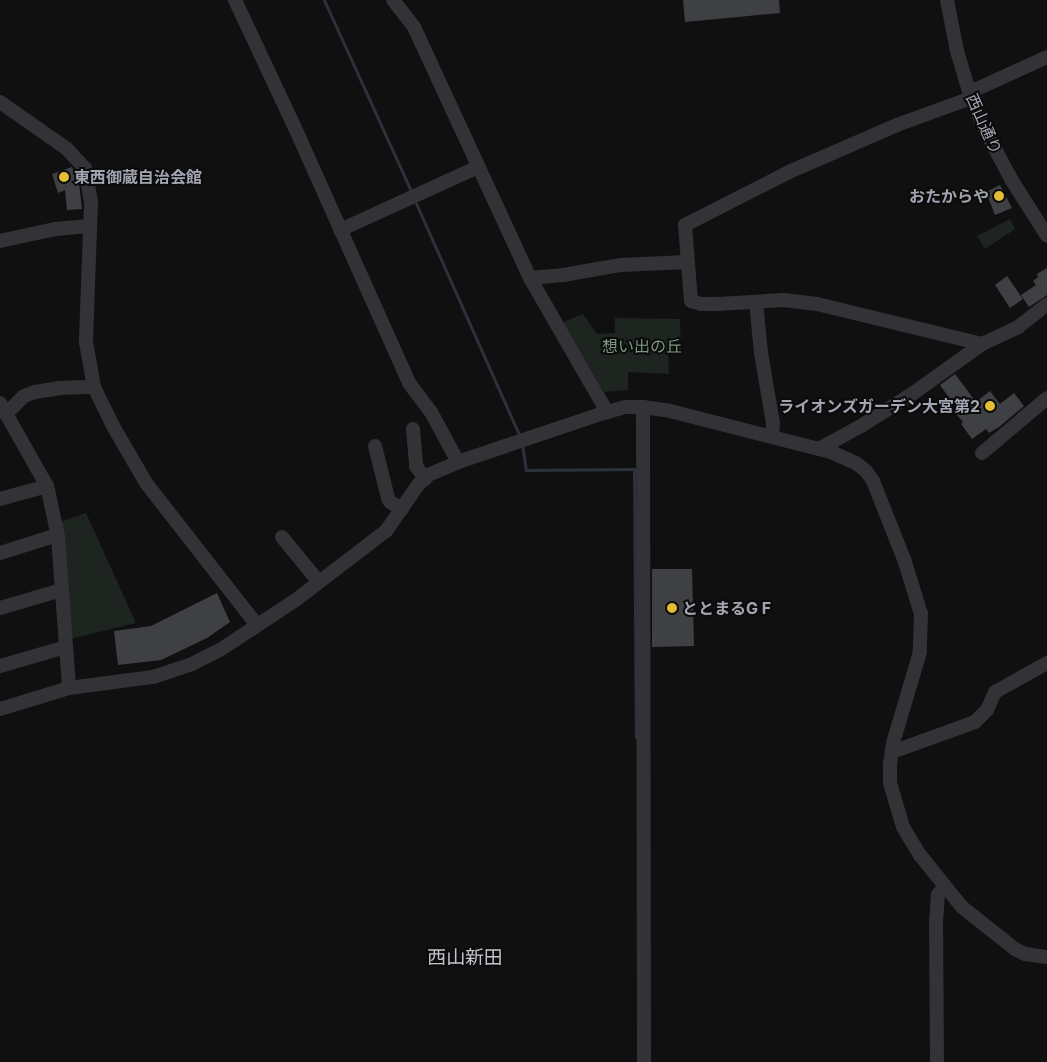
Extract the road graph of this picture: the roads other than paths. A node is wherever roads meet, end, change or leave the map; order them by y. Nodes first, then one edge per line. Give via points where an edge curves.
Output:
1 (235, 0) edge
2 (393, 0) edge
3 (947, 0) edge
4 (1047, 57) edge
5 (971, 95) junction
6 (0, 102) edge
7 (478, 167) junction
8 (90, 226) junction
9 (340, 230) junction
10 (1047, 236) edge
11 (0, 241) edge
12 (687, 262) junction
13 (530, 278) junction
14 (756, 302) junction
15 (1047, 304) edge
16 (982, 344) junction
17 (94, 387) junction
18 (1047, 398) edge
19 (643, 407) junction
20 (3, 408) edge
21 (607, 412) junction
22 (414, 429) dead end
23 (772, 436) junction
24 (375, 446) dead end
25 (819, 449) junction
26 (982, 453) dead end
27 (458, 462) junction
28 (425, 479) junction
29 (47, 486) junction
30 (0, 499) edge
31 (402, 509) junction
32 (57, 535) junction
33 (282, 537) dead end
34 (0, 553) edge
35 (318, 581) junction
36 (61, 590) junction
37 (0, 608) edge
38 (257, 625) junction
39 (66, 647) junction
40 (1047, 663) edge
41 (0, 666) edge
42 (69, 688) junction
43 (0, 709) edge
44 (892, 752) junction
45 (944, 887) junction
46 (1047, 956) edge
47 (644, 1062) edge
48 (937, 1062) edge

1 - 9 street
2 - 7 street via 414,27
3 - 5 street, 西山通り via 957,51
4 - 5 street
5 - 10 street, 西山通り via 999,158
5 - 12 street via 791,171 685,225
6 - 8 street via 67,149 86,168 91,191
7 - 9 street
7 - 13 street
8 - 11 street via 55,229
8 - 17 street via 86,342
9 - 27 street via 409,384 430,412
12 - 13 street via 621,265
12 - 14 street via 691,301 701,304
13 - 21 street
14 - 16 street via 784,300 817,304
14 - 23 street via 773,423
15 - 16 street via 1018,326
16 - 25 street via 915,392
17 - 20 street via 35,392
17 - 38 street via 146,483
18 - 26 street
19 - 21 street
19 - 23 street
19 - 47 street
20 - 29 street
21 - 27 street
22 - 28 street via 416,466
23 - 25 street
24 - 31 street via 388,498
25 - 44 street via 856,463 873,481 905,562 921,614 920,652
27 - 28 street
28 - 31 street
29 - 30 street
29 - 32 street
31 - 35 street via 386,531
32 - 34 street
32 - 36 street
33 - 35 street
35 - 38 street
36 - 37 street
36 - 39 street
38 - 42 street via 220,650 178,670 142,680
39 - 41 street
39 - 42 street
40 - 44 street via 995,692 987,710 975,722
42 - 43 street
44 - 45 street via 890,783 903,827
45 - 46 street via 962,907 1015,949 1025,954
45 - 48 street via 938,895 936,922

